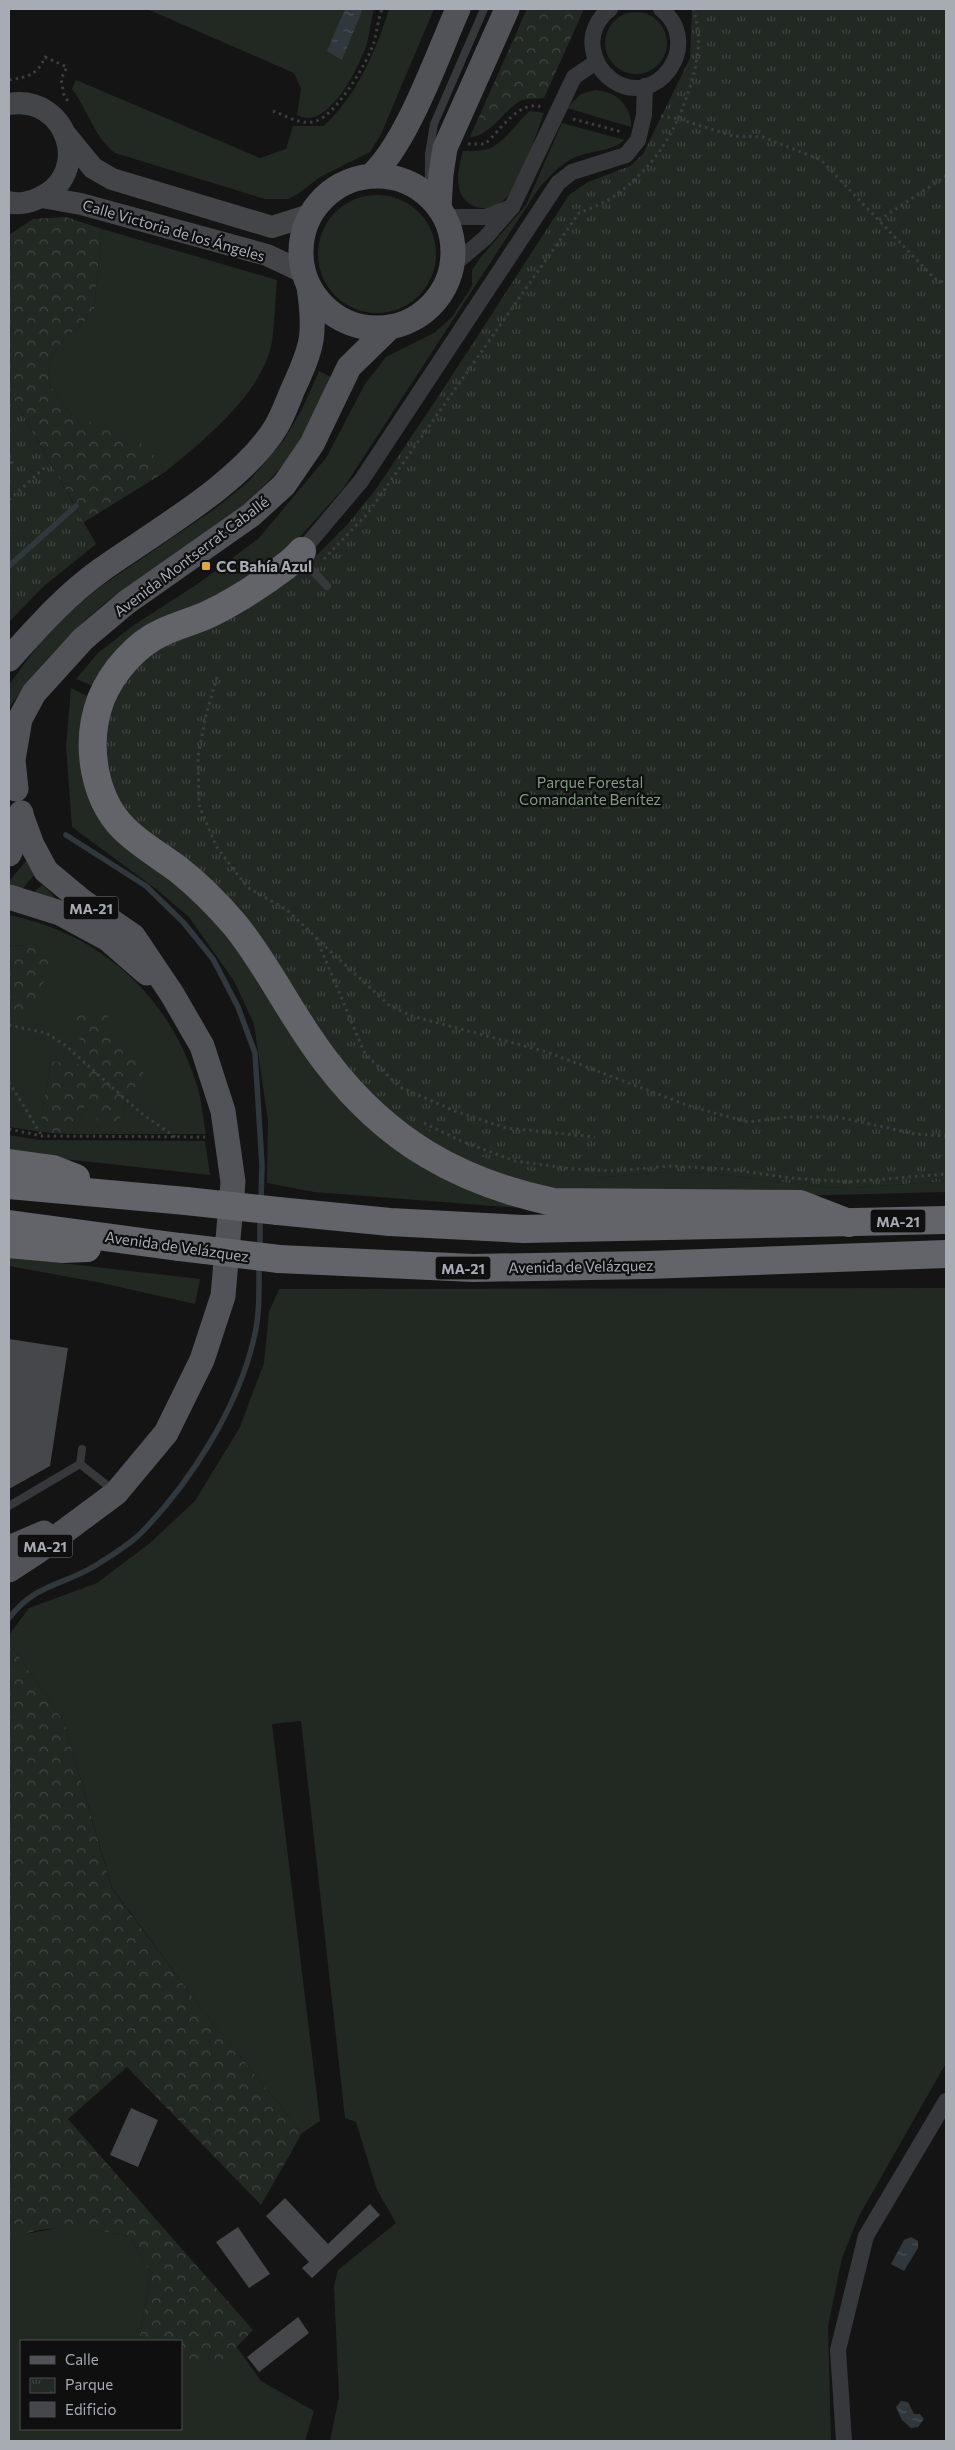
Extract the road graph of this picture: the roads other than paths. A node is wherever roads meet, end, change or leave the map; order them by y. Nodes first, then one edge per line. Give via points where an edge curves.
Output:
1 (458, 9) edge
2 (484, 9) edge
3 (507, 9) edge
4 (610, 9) edge
5 (661, 9) edge
6 (596, 62) junction
7 (645, 86) junction
8 (9, 104) edge
9 (66, 135) junction
10 (372, 176) junction
11 (42, 197) junction
12 (9, 202) edge
13 (438, 207) junction
14 (512, 207) junction
15 (310, 215) junction
16 (453, 265) junction
17 (306, 280) junction
18 (390, 327) junction
19 (306, 560) junction
20 (327, 586) dead end
21 (9, 659) edge
22 (12, 782) edge
23 (21, 815) junction
24 (9, 854) edge
25 (9, 897) edge
26 (172, 994) junction
27 (9, 1163) edge
28 (9, 1184) edge
29 (113, 1192) junction
30 (946, 1220) edge
31 (850, 1223) junction
32 (9, 1224) edge
33 (9, 1244) edge
34 (172, 1246) junction
35 (946, 1254) edge
36 (895, 1256) junction
37 (946, 1270) edge
38 (82, 1449) dead end
39 (80, 1464) junction
40 (116, 1493) junction
41 (9, 1506) edge
42 (79, 1519) junction
43 (9, 1548) edge
44 (9, 1570) edge
45 (946, 2102) edge
46 (844, 2441) edge

1 - 10 main road via 410,116 386,162
2 - 13 lane via 434,124 429,154
3 - 13 main road via 445,148
4 - 6 street via 598,22 593,34
5 - 7 street via 678,33 678,55 666,75
6 - 7 street via 615,82 625,86
6 - 14 street via 574,77
7 - 19 street via 644,116 638,140 626,155 572,172 558,183
8 - 9 main road, Calle Victoria de los Ángeles via 19,102 43,109 58,122
9 - 11 main road via 68,164 60,181
9 - 15 main road, Calle Victoria de los Ángeles via 93,168 112,179 272,227
10 - 13 main road via 413,184
10 - 15 main road via 355,178 338,186
11 - 12 main road via 30,202
11 - 17 main road, Calle Victoria de los Ángeles via 81,204 267,255
13 - 14 street via 485,217
13 - 16 main road via 452,241
14 - 16 street via 485,238
15 - 17 main road via 301,251
16 - 18 main road via 441,294 427,310 410,321
17 - 18 main road via 320,303 335,316 371,328
17 - 21 main road via 314,320 310,353 276,427 249,460 222,484 100,570 56,607
18 - 22 main road, Avenida Montserrat Caballé via 349,367 312,444 284,485 251,516 127,602 83,639 34,693 20,719
19 - 20 lane
19 - 31 highway via 294,561 238,599 161,633 134,651 113,677 101,699 94,726 93,757 99,785 110,812 129,834 206,894 254,950 327,1064 396,1133 436,1161 515,1194 553,1202 800,1204
22 - 23 main road, Avenida Montserrat Caballé
23 - 24 main road via 18,835
23 - 26 main road, MA-21 via 46,871 82,902 133,936
25 - 26 main road, MA-21 via 60,913 108,939
26 - 40 main road, MA-21 via 202,1046 223,1111 234,1182 223,1296 202,1360 166,1433
27 - 29 highway via 53,1169
28 - 29 highway, MA-21
29 - 31 highway, MA-21, bridge via 390,1222 523,1229
30 - 31 highway, MA-21
32 - 34 highway, Avenida de Velázquez / MA-21
33 - 34 highway via 63,1249
34 - 36 highway, Avenida de Velázquez / MA-21, bridge via 279,1260 473,1268 648,1266
35 - 36 highway, Avenida de Velázquez / MA-21
36 - 37 highway
38 - 39 lane
39 - 40 lane
39 - 41 lane
40 - 42 main road, MA-21
42 - 43 main road, MA-21
42 - 44 main road, MA-21
45 - 46 street via 866,2236 838,2350

